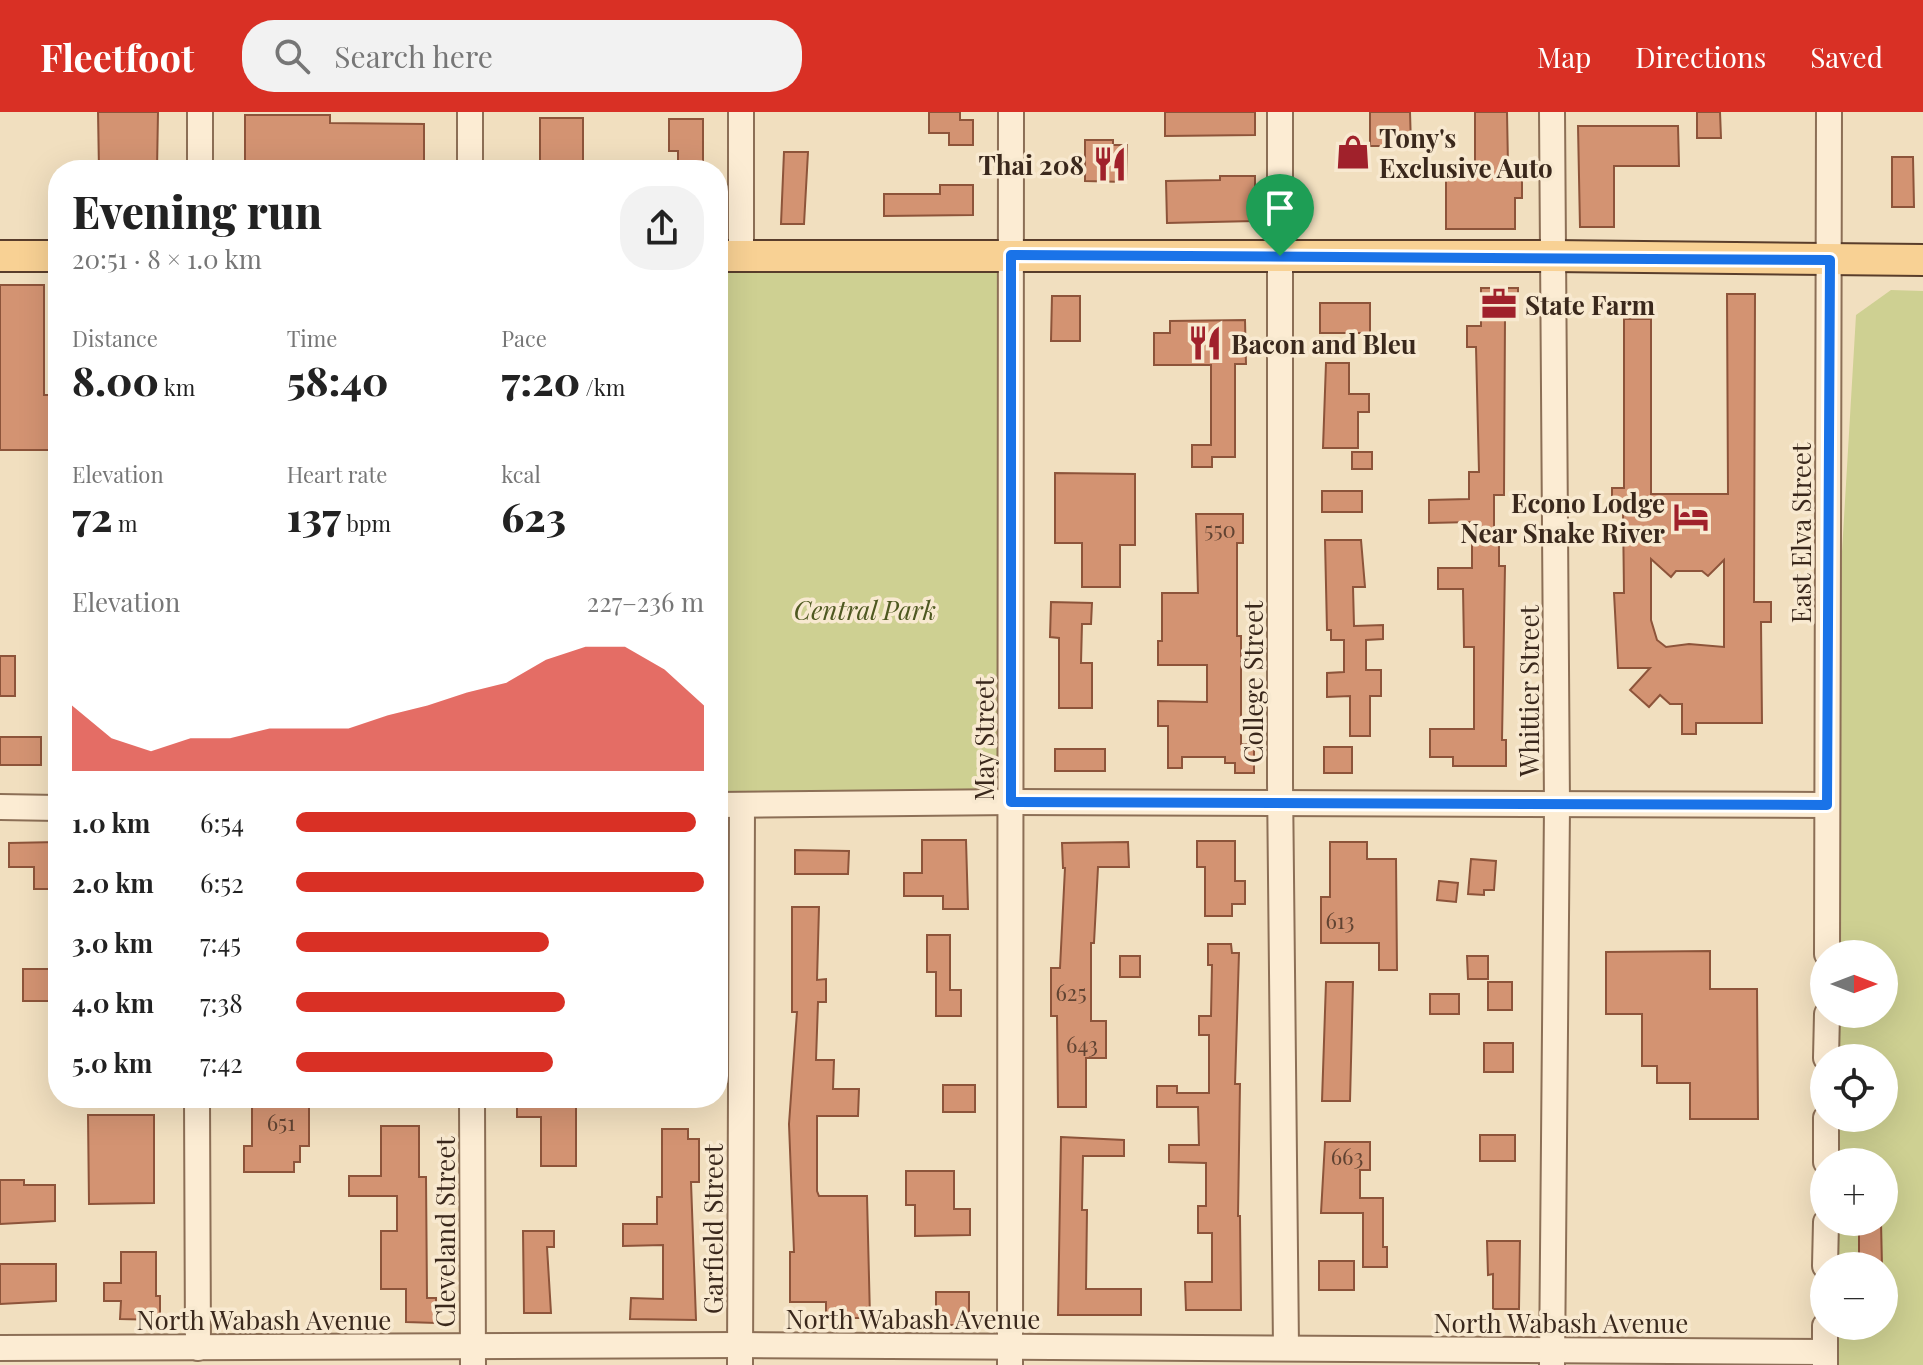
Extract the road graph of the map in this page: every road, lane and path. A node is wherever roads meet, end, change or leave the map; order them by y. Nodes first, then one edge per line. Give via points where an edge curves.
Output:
1 (200, 112) edge
2 (470, 112) edge
3 (741, 112) edge
4 (1011, 112) edge
5 (1280, 112) edge
6 (1552, 112) edge
7 (1829, 112) edge
8 (200, 160) edge
9 (470, 160) edge
10 (1011, 255) junction
11 (0, 256) edge
12 (48, 256) edge
13 (730, 256) edge
14 (1280, 256) junction
15 (1553, 256) junction
16 (1830, 260) junction
17 (1923, 260) edge
18 (1011, 802) junction
19 (730, 805) edge
20 (1281, 805) junction
21 (1827, 805) junction
22 (1557, 806) junction
23 (0, 807) edge
24 (48, 808) edge
25 (1827, 940) edge
26 (197, 1108) edge
27 (472, 1108) edge
28 (1286, 1347) junction
29 (0, 1348) edge
30 (198, 1348) junction
31 (473, 1355) edge
32 (740, 1355) edge
33 (1010, 1356) edge
34 (1552, 1358) edge
35 (1825, 1358) edge

1 - 8 street
2 - 9 street
3 - 13 street
4 - 10 street, May Street
5 - 14 street, College Street
6 - 15 street, Whittier Street
7 - 16 street, East Elva Street
10 - 13 main road
10 - 14 main road
10 - 18 street, May Street
11 - 12 main road
14 - 15 main road
14 - 20 street, College Street
15 - 16 main road
15 - 22 street, Whittier Street
16 - 17 main road
16 - 21 street, East Elva Street
18 - 19 street
18 - 20 street
18 - 33 street, May Street
19 - 32 street, Garfield Street
20 - 22 street
20 - 28 street, College Street
21 - 22 street
21 - 25 street, East Elva Street
22 - 34 street, Whittier Street
23 - 24 street
26 - 30 street
27 - 31 street, Cleveland Street
28 - 33 street, North Wabash Avenue
28 - 34 street, North Wabash Avenue
29 - 30 street, North Wabash Avenue
30 - 31 street, North Wabash Avenue
31 - 32 street, North Wabash Avenue
32 - 33 street, North Wabash Avenue
34 - 35 street, North Wabash Avenue

